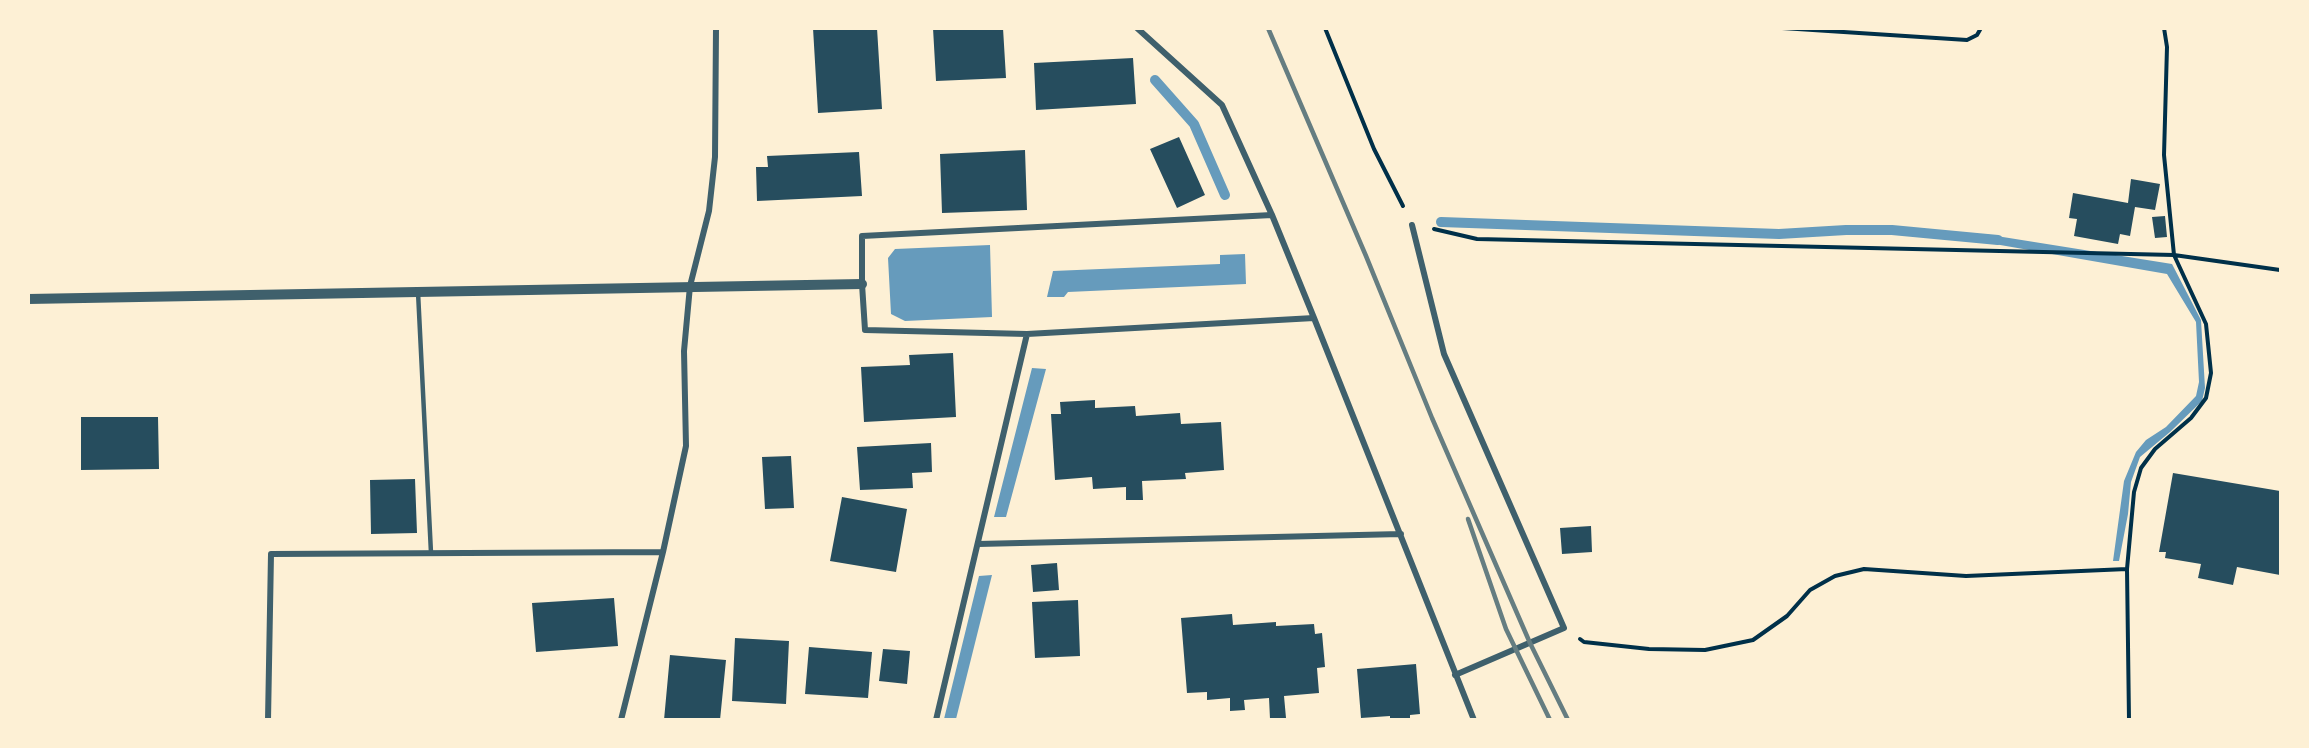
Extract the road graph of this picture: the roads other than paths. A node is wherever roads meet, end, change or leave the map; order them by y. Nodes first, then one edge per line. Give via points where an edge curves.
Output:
1 (716, 28) edge
2 (1137, 28) edge
3 (1272, 215) junction
4 (1412, 225) road end
5 (862, 284) junction
6 (690, 286) junction
7 (418, 291) junction
8 (28, 299) edge
9 (1314, 318) junction
10 (1027, 334) junction
11 (1401, 534) junction
12 (978, 544) junction
13 (663, 552) junction
14 (431, 553) junction
15 (1455, 675) junction
16 (268, 720) edge
17 (621, 720) edge
18 (936, 720) edge
19 (1474, 720) edge

1 - 6 street via 715,157 709,211
2 - 3 street via 1222,105
3 - 5 street via 862,236
3 - 9 street
4 - 15 street via 1444,354 1564,628
5 - 6 street
5 - 10 street via 865,330
6 - 7 street
6 - 13 street via 684,351 686,446
7 - 8 street
7 - 14 lane
9 - 10 street
9 - 11 street
10 - 12 street
11 - 12 street
11 - 15 street
12 - 18 street
13 - 14 street
13 - 17 street
14 - 16 street via 271,554
15 - 19 street

